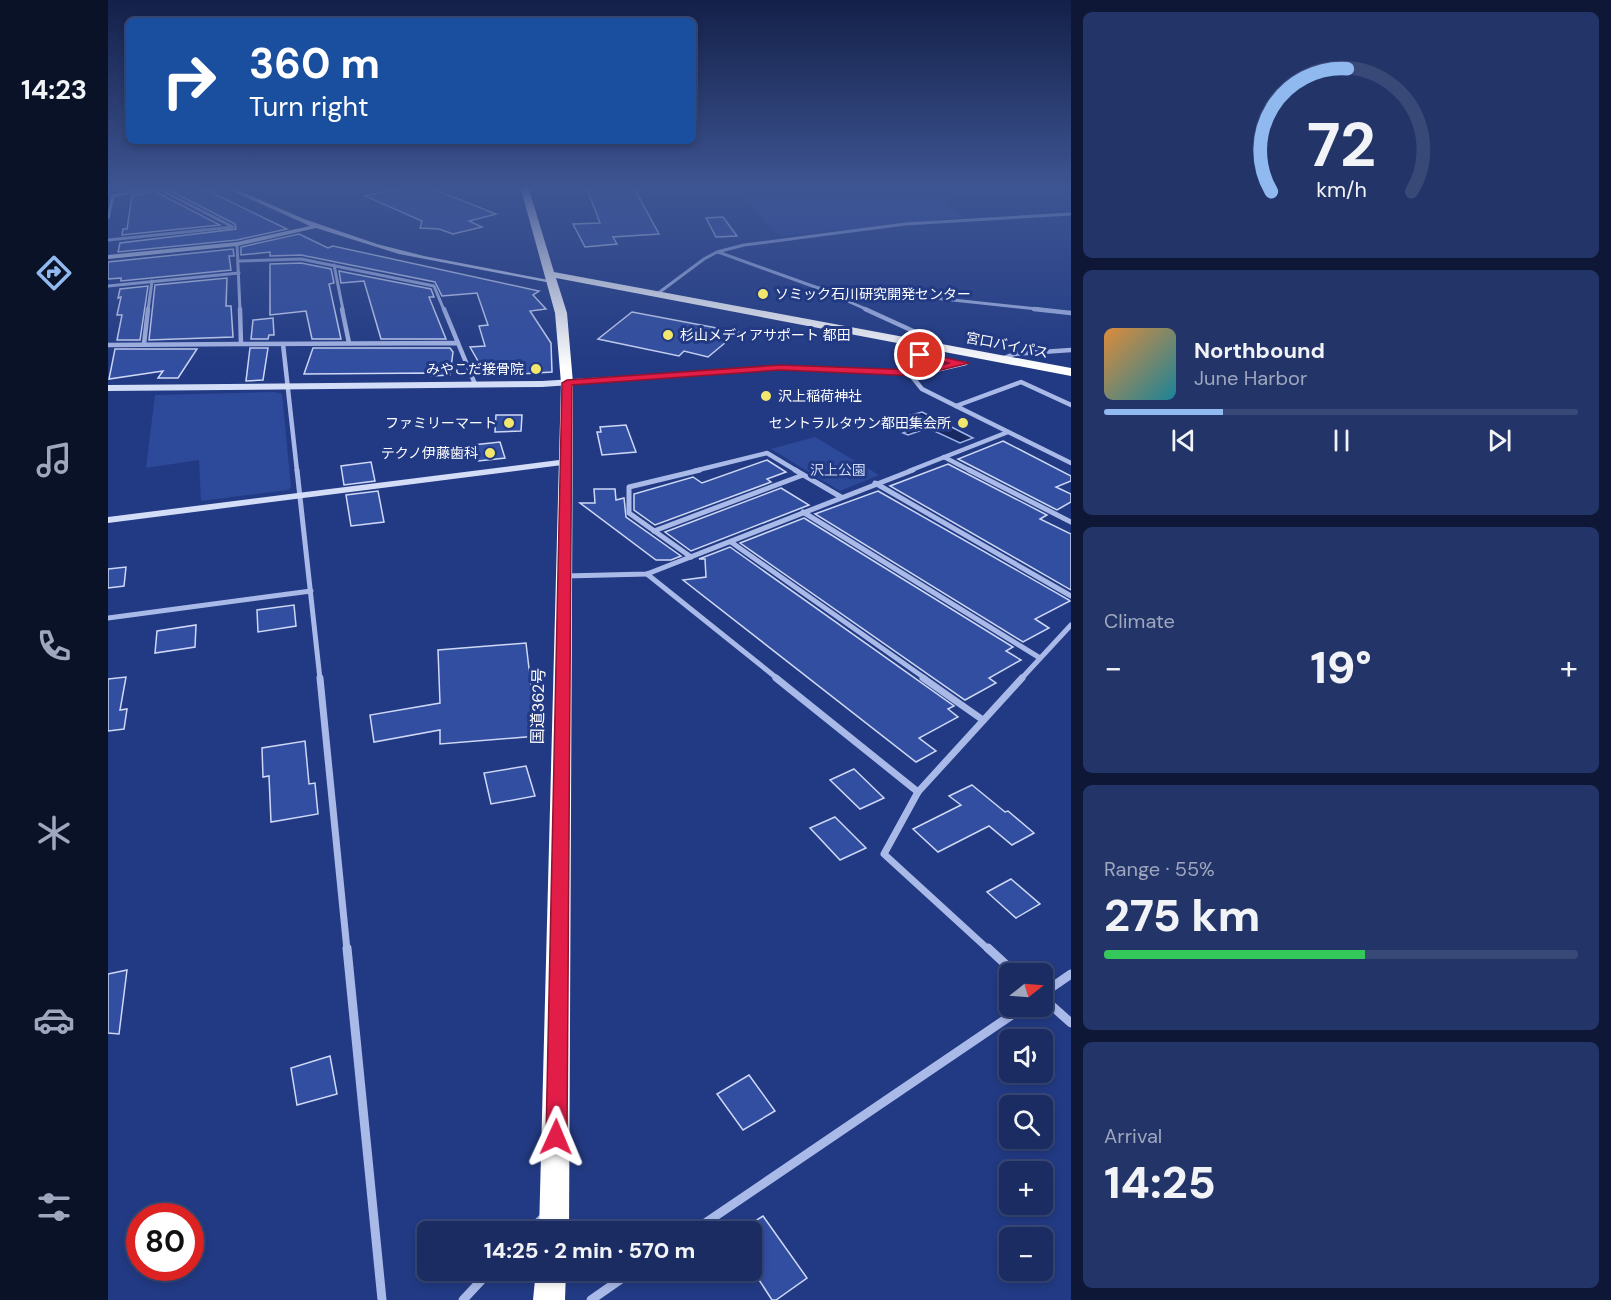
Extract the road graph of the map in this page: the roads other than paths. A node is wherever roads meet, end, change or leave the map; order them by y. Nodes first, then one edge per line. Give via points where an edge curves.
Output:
1 (211, 247) edge
2 (237, 247) edge
3 (382, 247) edge
4 (411, 247) edge
5 (541, 247) edge
6 (741, 247) edge
7 (717, 252) junction
8 (108, 257) edge
9 (239, 261) junction
10 (334, 265) junction
11 (239, 273) junction
12 (550, 278) junction
13 (152, 282) junction
14 (108, 286) edge
15 (818, 288) junction
16 (657, 294) junction
17 (1071, 313) edge
18 (349, 343) junction
19 (458, 343) junction
20 (144, 344) junction
21 (241, 344) junction
22 (283, 344) junction
23 (920, 344) junction
24 (108, 345) edge
25 (1071, 350) edge
26 (1002, 359) junction
27 (964, 363) junction
28 (1071, 372) edge
29 (909, 373) junction
30 (567, 383) junction
31 (475, 384) junction
32 (1071, 384) edge
33 (288, 387) junction
34 (108, 388) edge
35 (1071, 405) edge
36 (956, 406) junction
37 (1008, 432) junction
38 (944, 457) junction
39 (567, 462) junction
40 (1071, 464) edge
41 (803, 475) junction
42 (875, 483) junction
43 (300, 495) junction
44 (841, 497) junction
45 (803, 512) junction
46 (108, 520) edge
47 (1071, 522) edge
48 (654, 531) junction
49 (731, 542) junction
50 (691, 557) junction
51 (647, 574) junction
52 (564, 576) junction
53 (311, 591) junction
54 (1071, 596) edge
55 (108, 618) edge
56 (1071, 625) edge
57 (1040, 658) junction
58 (983, 720) junction
59 (918, 792) junction
60 (1005, 963) edge
61 (1071, 974) edge
62 (1053, 988) edge
63 (1053, 1006) edge
64 (1008, 1017) edge
65 (1071, 1023) edge
66 (555, 1206) junction
67 (539, 1221) edge
68 (554, 1221) edge
69 (708, 1221) edge
70 (481, 1281) edge
71 (550, 1281) edge
72 (618, 1281) edge
73 (382, 1300) edge
74 (463, 1300) edge
75 (549, 1300) edge
76 (591, 1300) edge

1 - 8 street
2 - 9 street
3 - 12 street
4 - 12 street
5 - 12 highway, 国道362号
6 - 7 street
7 - 15 street
7 - 16 street
9 - 10 street via 287,258
9 - 11 street
10 - 18 street
10 - 19 street via 434,286
11 - 13 street
11 - 21 street
12 - 16 highway, 宮口バイパス
12 - 27 highway, 宮口バイパス
12 - 30 highway, 国道362号 via 561,312
13 - 14 street
13 - 20 street
15 - 17 street
15 - 23 street via 924,336
16 - 23 highway, 宮口バイパス
18 - 19 street
18 - 22 street
19 - 31 street
20 - 21 street
20 - 24 street
21 - 22 street
22 - 33 street
23 - 26 highway, 宮口バイパス
25 - 26 street via 1014,354
26 - 28 highway, 宮口バイパス
27 - 29 street
27 - 32 highway, 宮口バイパス
29 - 30 street via 780,368
29 - 36 street via 923,389
30 - 31 street
30 - 39 highway, 国道362号
31 - 33 street
33 - 34 street
33 - 43 street
35 - 36 street via 1021,382
36 - 37 street
37 - 38 street
37 - 40 street
38 - 42 street
38 - 47 street
39 - 43 street
39 - 52 highway, 国道362号
41 - 44 street
41 - 48 street
41 - 48 street via 767,453 629,487 629,513
42 - 44 street
42 - 54 street
43 - 46 street
43 - 53 street
44 - 45 street
45 - 49 street
45 - 57 street
48 - 50 street
49 - 50 street
49 - 58 street
50 - 51 street
51 - 52 street
51 - 59 street
52 - 66 highway, 国道362号
53 - 55 street
53 - 73 street
56 - 57 street
57 - 58 street
58 - 59 street
59 - 60 street via 884,854
61 - 62 street
63 - 65 street
64 - 69 street
66 - 67 street
66 - 68 highway, 国道362号
70 - 74 street
71 - 75 highway
72 - 76 street

